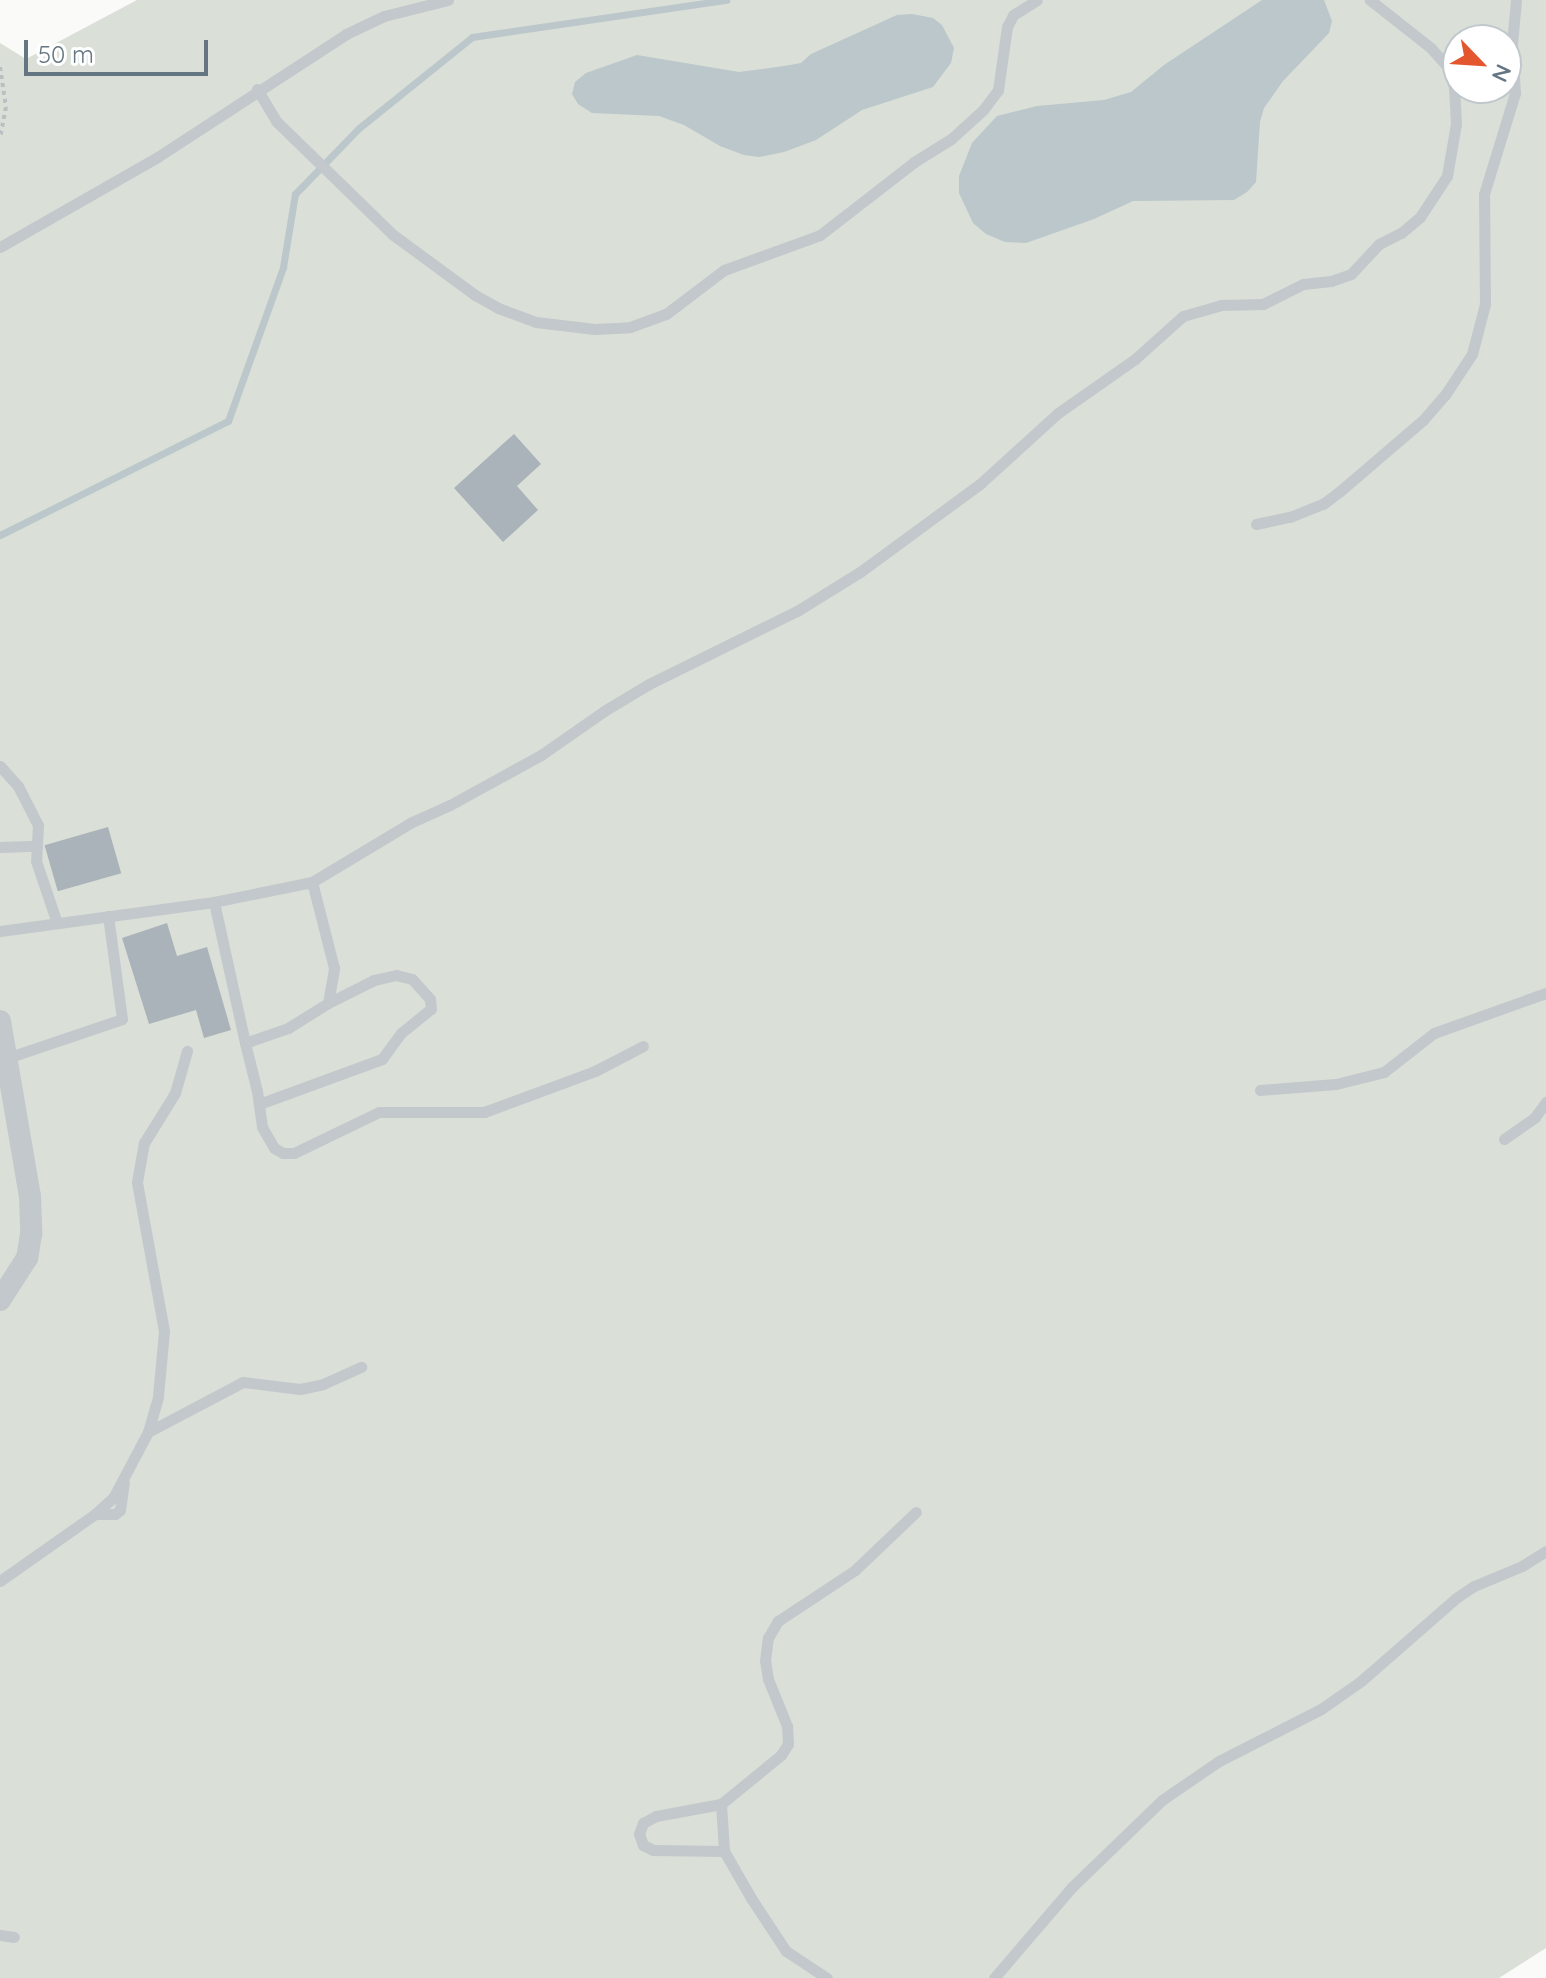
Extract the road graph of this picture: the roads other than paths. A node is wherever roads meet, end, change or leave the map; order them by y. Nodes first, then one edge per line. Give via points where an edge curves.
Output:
1 (448, 0) edge
2 (1037, 0) edge
3 (1370, 0) edge
4 (1516, 0) edge
5 (257, 89) junction
6 (0, 247) edge
7 (1256, 524) dead end
8 (0, 766) edge
9 (37, 846) junction
10 (0, 847) edge
11 (312, 882) junction
12 (214, 902) junction
13 (108, 916) junction
14 (57, 923) junction
15 (0, 931) edge
16 (1546, 993) edge
17 (328, 1003) junction
18 (0, 1021) edge
19 (245, 1043) junction
20 (643, 1046) dead end
21 (187, 1051) dead end
22 (7, 1058) junction
23 (1260, 1090) dead end
24 (1546, 1102) edge
25 (259, 1104) junction
26 (1504, 1139) dead end
27 (0, 1300) edge
28 (361, 1367) dead end
29 (148, 1432) junction
30 (916, 1512) dead end
31 (1546, 1551) edge
32 (0, 1581) edge
33 (721, 1804) junction
34 (724, 1851) junction
35 (0, 1935) edge
36 (14, 1937) dead end
37 (827, 1978) edge
38 (994, 1978) edge

1 - 5 lane via 384,16
2 - 5 lane via 1013,15 998,90 958,133 820,235 724,270 647,323 613,329 536,322 498,308 404,243 276,121
3 - 11 lane via 1431,48 1447,66 1454,87 1456,124 1447,176 1411,225 1379,244 1351,274 1303,284 1263,304 1221,305 1183,316 1135,359 1058,413 981,483 860,572 797,611 649,684 541,755
4 - 7 lane via 1515,93 1484,194 1485,304 1472,354 1423,420 1339,492 1290,517
5 - 6 lane via 143,166
8 - 9 lane via 18,786 38,825
9 - 10 lane
9 - 14 lane via 36,861
11 - 12 lane
11 - 17 lane via 334,968
12 - 13 lane
12 - 19 lane
13 - 14 lane
13 - 22 lane via 122,1019
14 - 15 lane
16 - 23 lane via 1434,1033 1384,1072 1336,1084
17 - 19 lane via 288,1028
17 - 25 lane via 396,975 412,979 430,999 431,1009 401,1033 382,1059
18 - 22 street
19 - 25 lane
20 - 25 lane via 595,1071 484,1112 379,1112 294,1153 274,1148 262,1127
21 - 29 lane via 175,1093 144,1143 137,1182 164,1331 158,1396
22 - 27 street via 30,1196 31,1234 27,1258
24 - 26 lane
28 - 29 lane via 300,1389 243,1382
29 - 32 lane via 113,1498
30 - 33 lane via 855,1570 778,1621 768,1638 765,1661 788,1744
31 - 38 lane via 1456,1598 1321,1709 1219,1761 1162,1800 1072,1887
33 - 34 lane
33 - 34 lane via 656,1816 643,1823 639,1834 643,1845 653,1850
34 - 37 lane via 786,1951
35 - 36 lane

